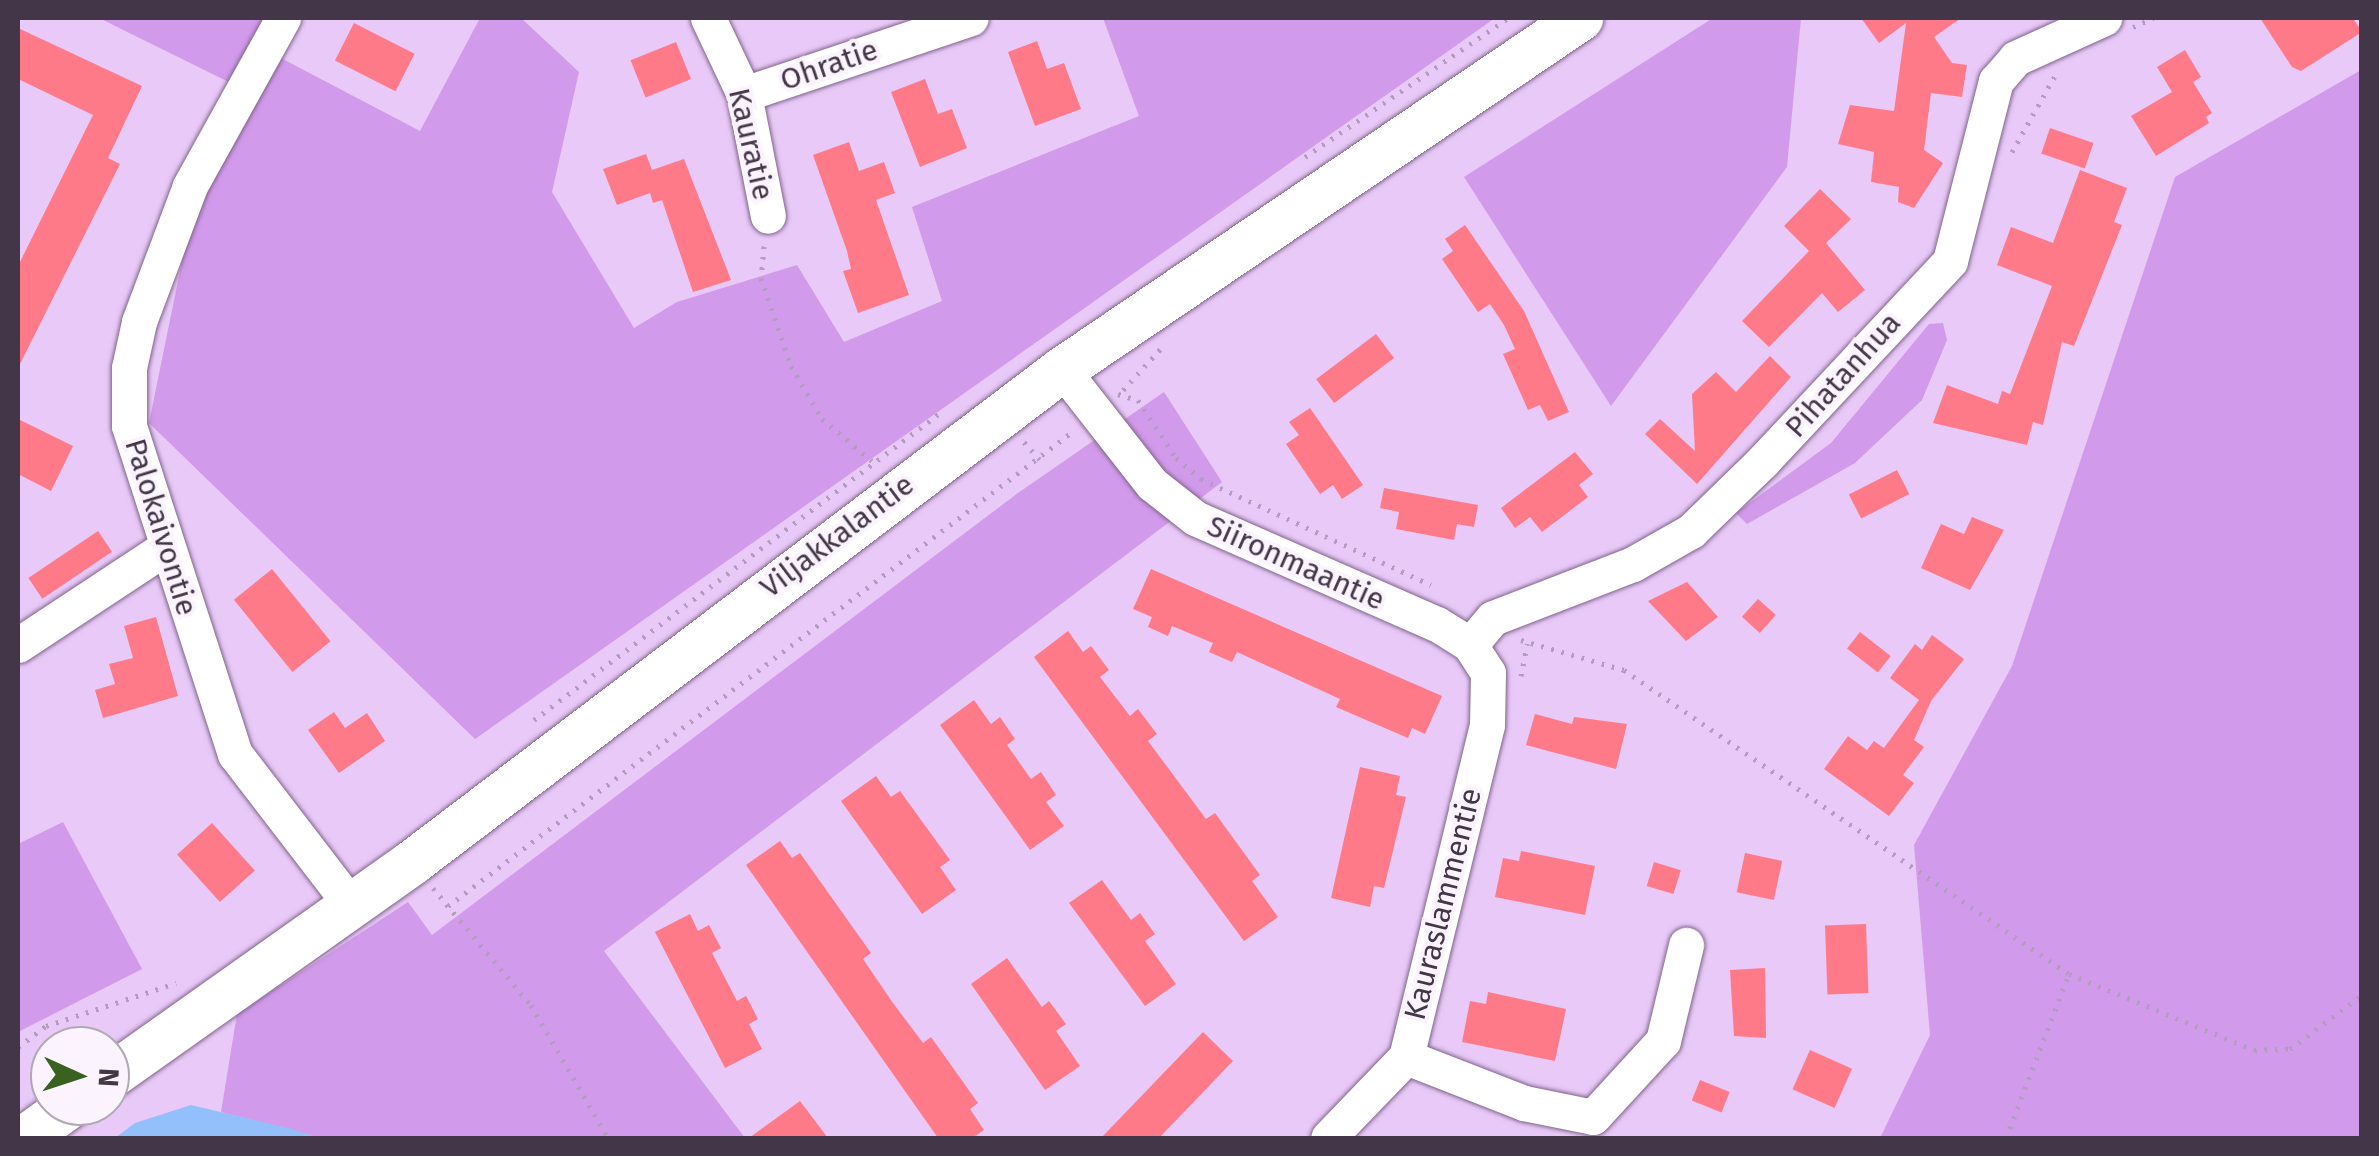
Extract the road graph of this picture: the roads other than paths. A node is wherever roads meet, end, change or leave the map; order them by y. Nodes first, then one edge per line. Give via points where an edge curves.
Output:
1 (282, 18) edge
2 (708, 18) edge
3 (970, 18) edge
4 (1580, 18) edge
5 (2111, 26) edge
6 (744, 94) junction
7 (768, 216) road end
8 (1062, 368) junction
9 (165, 548) junction
10 (1481, 631) junction
11 (18, 645) edge
12 (350, 904) junction
13 (1686, 945) dead end
14 (1406, 1056) junction
15 (130, 1062) edge
16 (1596, 1128) edge
17 (1328, 1138) edge

1 - 9 street, Palokaivontie via 190,186 139,322 129,368 129,426
2 - 6 street, Kauratie
3 - 6 street, Ohratie
4 - 8 main road, Viljakkalantie
5 - 10 street, Pihatanhua via 2016,58 1996,81 1950,262 1762,462 1691,530 1633,564
6 - 7 street, Kauratie
8 - 10 street, Siironmaantie via 1110,401 1152,484 1195,518 1437,624
8 - 12 main road, Viljakkalantie
9 - 11 street
9 - 12 street, Palokaivontie via 235,754
10 - 14 street, Kauraslammentie via 1487,725
12 - 15 main road, Viljakkalantie
13 - 16 street via 1664,1041
14 - 16 street
14 - 17 street, Kauraslammentie

